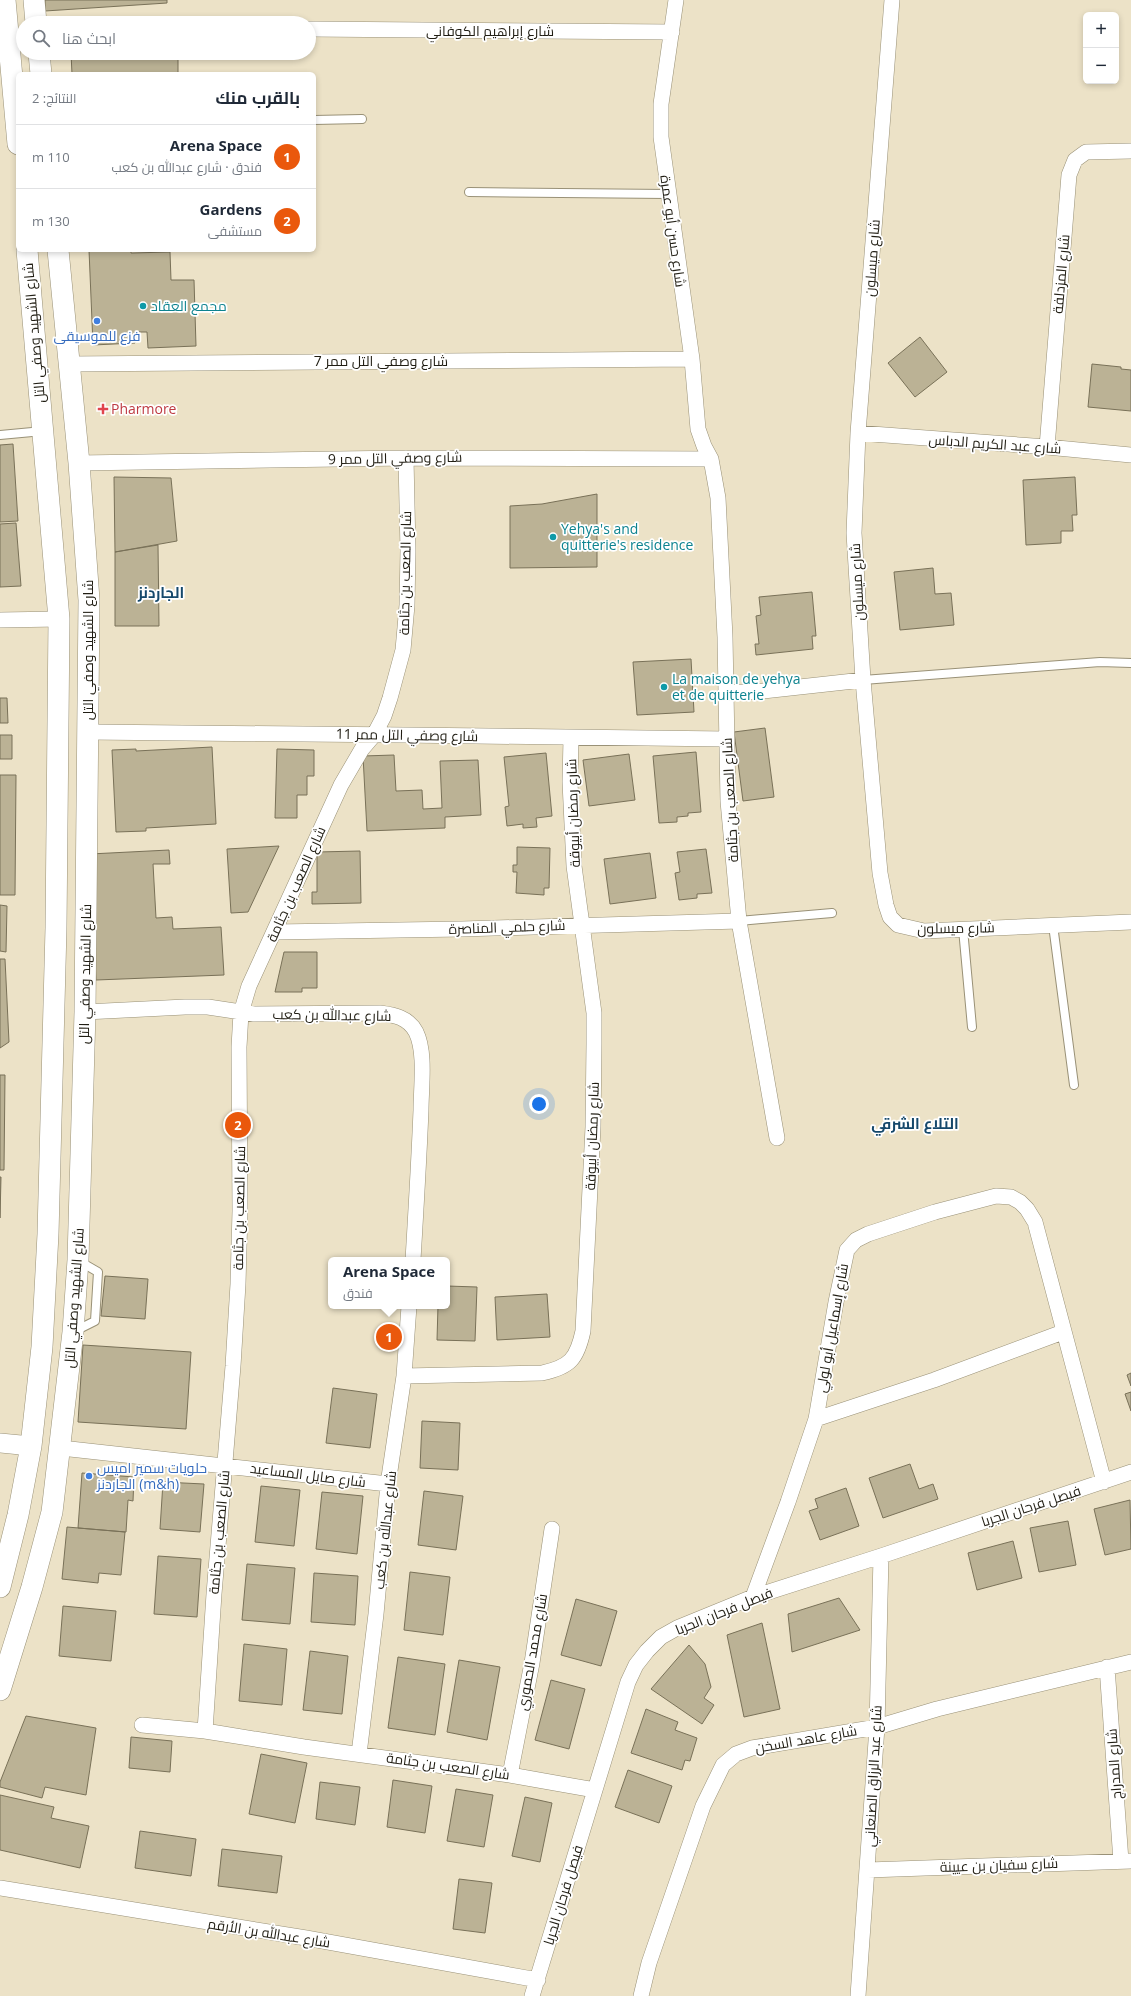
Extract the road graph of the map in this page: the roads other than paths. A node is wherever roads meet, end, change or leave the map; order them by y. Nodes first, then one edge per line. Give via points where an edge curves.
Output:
1 (34, 0) edge
2 (676, 0) edge
3 (892, 0) edge
4 (4, 8) edge
5 (35, 16) edge
6 (316, 29) edge
7 (672, 32) junction
8 (40, 60) edge
9 (41, 72) edge
10 (362, 119) dead end
11 (316, 120) edge
12 (16, 125) edge
13 (1131, 151) edge
14 (469, 192) dead end
15 (668, 194) junction
16 (27, 252) edge
17 (58, 252) edge
18 (692, 359) junction
19 (69, 364) junction
20 (43, 431) junction
21 (858, 433) junction
22 (0, 435) edge
23 (1047, 447) junction
24 (1131, 455) edge
25 (406, 458) junction
26 (711, 459) junction
27 (79, 463) junction
28 (59, 619) junction
29 (0, 620) edge
30 (1131, 663) edge
31 (863, 680) junction
32 (725, 692) junction
33 (88, 732) junction
34 (374, 735) junction
35 (571, 739) junction
36 (726, 739) junction
37 (832, 913) dead end
38 (739, 920) junction
39 (1131, 922) edge
40 (582, 925) junction
41 (1053, 925) junction
42 (963, 929) junction
43 (275, 932) junction
44 (84, 1012) junction
45 (241, 1013) junction
46 (972, 1027) dead end
47 (1074, 1085) dead end
48 (777, 1138) dead end
49 (412, 1257) edge
50 (409, 1309) edge
51 (1063, 1332) junction
52 (404, 1376) junction
53 (816, 1419) junction
54 (0, 1443) edge
55 (31, 1446) junction
56 (61, 1448) junction
57 (224, 1465) junction
58 (1131, 1472) edge
59 (1104, 1482) junction
60 (388, 1484) junction
61 (552, 1530) dead end
62 (882, 1556) junction
63 (0, 1587) edge
64 (753, 1597) junction
65 (1131, 1662) edge
66 (1107, 1667) junction
67 (2, 1680) edge
68 (142, 1725) dead end
69 (877, 1727) junction
70 (206, 1731) junction
71 (359, 1754) junction
72 (510, 1775) junction
73 (595, 1790) junction
74 (1126, 1861) edge
75 (868, 1870) junction
76 (0, 1888) edge
77 (538, 1980) junction
78 (532, 1996) edge
79 (641, 1996) edge
80 (858, 1996) edge

1 - 5 main road
2 - 7 street, شارع حسن أبو عمرة
3 - 21 street, شارع ميسلون
4 - 12 main road
6 - 7 street, شارع إبراهيم الكوفاني
7 - 15 street, شارع حسن أبو عمرة via 660,120
8 - 9 main road
10 - 11 lane
13 - 23 street, شارع المزدلفة via 1086,152 1075,160 1069,175
14 - 15 lane
15 - 18 street, شارع حسن أبو عمرة
16 - 20 main road, شارع الشهيد وصفي التل
17 - 19 main road, شارع الشهيد وصفي التل
18 - 19 street, شارع وصفي التل ممر 7
18 - 26 street, شارع حسن أبو عمرة via 698,429
19 - 27 main road, شارع الشهيد وصفي التل
20 - 22 lane
20 - 28 main road, شارع الشهيد وصفي التل
21 - 23 street, شارع عبد الكريم الدباس
21 - 31 street, شارع ميسلون via 854,533
23 - 24 street, شارع عبد الكريم الدباس
25 - 26 street, شارع وصفي التل ممر 9
25 - 27 street, شارع وصفي التل ممر 9
25 - 34 street, شارع الصعب بن جثامة via 408,551 403,650 384,716
26 - 32 street, شارع الصعب بن جثامة via 718,498
27 - 33 main road, شارع الشهيد وصفي التل via 89,600
28 - 29 street
28 - 55 main road, شارع الشهيد وصفي التل via 57,912 48,1234 42,1347
30 - 31 lane via 1100,662
31 - 32 street via 763,691
31 - 42 street, شارع ميسلون via 880,874 890,917 898,925 908,929
32 - 36 street, شارع الصعب بن جثامة
33 - 34 street, شارع وصفي التل ممر 11
33 - 44 main road, شارع الشهيد وصفي التل
34 - 35 street, شارع وصفي التل ممر 11
34 - 43 street, شارع الصعب بن جثامة via 362,749 341,785
35 - 36 street, شارع وصفي التل ممر 11
35 - 40 street, شارع رمضان أبيوقة via 570,782 574,866
36 - 38 street, شارع الصعب بن جثامة via 728,801
37 - 38 lane
38 - 40 street, شارع حلمي المناصرة
38 - 48 street, شارع الصعب بن جثامة
39 - 41 street, شارع ميسلون
40 - 43 street, شارع حلمي المناصرة
40 - 52 street, شارع رمضان أبيوقة via 594,1013 594,1052 584,1323 579,1350 571,1362 559,1370 542,1373
41 - 42 street, شارع ميسلون
41 - 47 lane
42 - 46 lane
43 - 45 street, شارع الصعب بن جثامة via 249,986
44 - 45 street, شارع عبدالله بن كعب via 200,1007
44 - 56 main road, شارع الشهيد وصفي التل via 78,1260
45 - 49 street, شارع عبدالله بن كعب via 380,1013 406,1020 415,1030 419,1040 422,1081
45 - 57 street, شارع الصعب بن جثامة via 238,1276
50 - 52 street, شارع عبدالله بن كعب
51 - 53 street, شارع إسماعيل أبو لولي via 934,1380
51 - 53 street, شارع إسماعيل أبو لولي via 1034,1222 1028,1209 1011,1197 996,1196 977,1200 868,1234 856,1240 847,1250
51 - 59 street, شارع إسماعيل أبو لولي
52 - 60 street, شارع عبدالله بن كعب
53 - 64 street, شارع إسماعيل أبو لولي
54 - 55 street
55 - 63 main road, شارع الشهيد وصفي التل via 18,1515
56 - 57 street, شارع صايل المساعيد
56 - 67 main road, شارع الشهيد وصفي التل via 52,1512 32,1587
57 - 60 street, شارع صايل المساعيد
57 - 70 street, شارع الصعب بن جثامة
58 - 59 street, فيصل فرحان الجربا
59 - 62 street, فيصل فرحان الجربا
60 - 71 street, شارع عبدالله بن كعب
61 - 72 street, شارع محمد الحموري via 532,1663
62 - 64 street, فيصل فرحان الجربا
62 - 69 street, شارع عبد الرزاق الصنعاني
64 - 73 street, فيصل فرحان الجربا via 677,1628 661,1637 640,1660 628,1682
65 - 66 street, شارع عاهد السخن
66 - 69 street, شارع عاهد السخن via 937,1709
66 - 74 street, شارع المدراج
68 - 70 street, شارع الصعب بن جثامة
69 - 75 street, شارع عبد الرزاق الصنعاني
69 - 79 street, شارع عاهد السخن via 752,1748 736,1754 723,1764 703,1806
70 - 71 street, شارع الصعب بن جثامة
71 - 72 street, شارع الصعب بن جثامة
72 - 73 street, شارع الصعب بن جثامة
73 - 77 street, فيصل فرحان الجربا
74 - 75 street, شارع سفيان بن عيينة
75 - 80 street, شارع عبد الرزاق الصنعاني
76 - 77 street, شارع عبدالله بن الأرقم via 306,1938
77 - 78 street, فيصل فرحان الجربا

